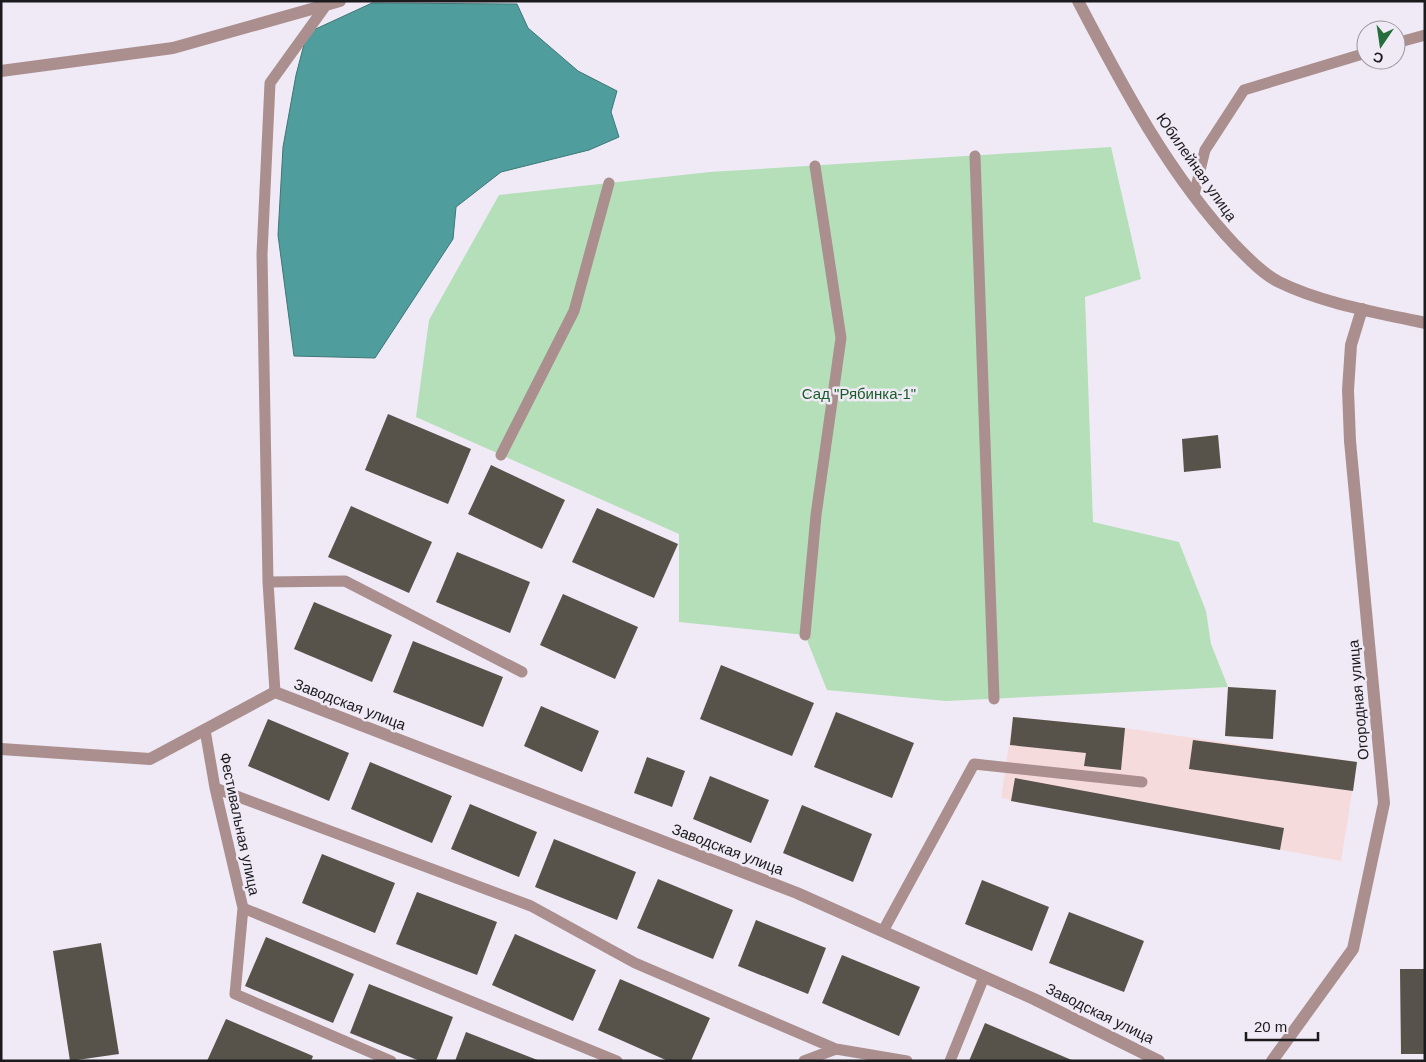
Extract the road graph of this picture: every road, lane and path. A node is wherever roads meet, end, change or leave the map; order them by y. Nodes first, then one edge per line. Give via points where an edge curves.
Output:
1 (340, 1) edge
2 (1078, 1) edge
3 (325, 4) edge
4 (1425, 35) edge
5 (1406, 40) edge
6 (1356, 55) edge
7 (1, 71) edge
8 (975, 156) dead end
9 (815, 166) dead end
10 (609, 183) dead end
11 (1194, 196) junction
12 (1362, 309) junction
13 (1425, 322) edge
14 (501, 455) dead end
15 (268, 582) junction
16 (805, 635) dead end
17 (522, 672) dead end
18 (275, 692) junction
19 (994, 699) dead end
20 (205, 730) junction
21 (1, 749) edge
22 (1142, 782) dead end
23 (215, 788) junction
24 (243, 908) junction
25 (882, 931) junction
26 (984, 977) junction
27 (836, 1050) junction
28 (391, 1061) edge
29 (617, 1061) edge
30 (804, 1061) edge
31 (907, 1061) edge
32 (950, 1061) edge
33 (1159, 1061) edge
34 (1272, 1061) edge

1 - 3 street
2 - 11 street, Юбилейная улица via 1160,148
3 - 7 street via 173,48
3 - 15 lane via 270,83 262,254
4 - 5 lane
6 - 11 lane via 1244,90 1205,150
8 - 19 lane
9 - 16 lane via 841,338 816,515
10 - 14 lane via 574,311
11 - 12 street, Юбилейная улица via 1250,260 1278,282
12 - 13 street, Юбилейная улица
12 - 34 street, Огородная улица via 1351,345 1348,390 1350,441 1384,804 1353,949
15 - 17 lane via 345,581
15 - 18 lane
18 - 20 street
18 - 25 street, Заводская улица via 797,893
20 - 21 street via 150,760
20 - 23 lane, Фестивальная улица
22 - 25 lane via 974,764
23 - 24 lane, Фестивальная улица
23 - 27 lane via 530,906 635,963
24 - 28 lane, Фестивальная улица via 235,994
24 - 29 lane
25 - 26 street, Заводская улица
26 - 32 lane
26 - 33 street, Заводская улица
27 - 30 lane
27 - 31 lane

